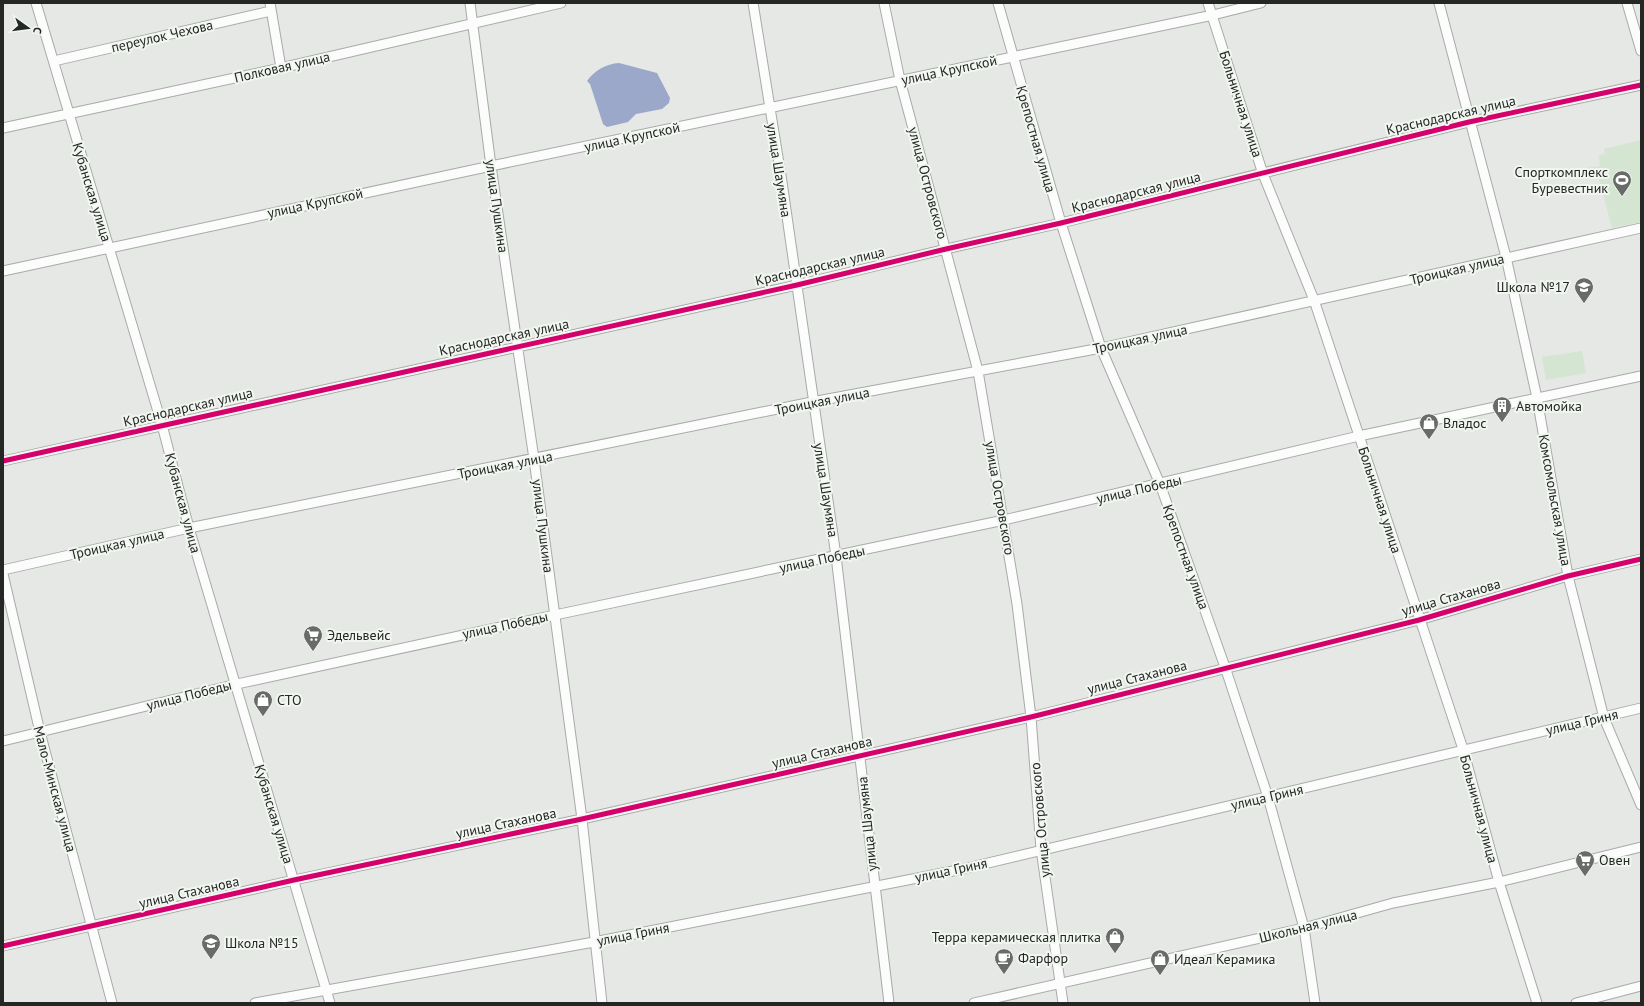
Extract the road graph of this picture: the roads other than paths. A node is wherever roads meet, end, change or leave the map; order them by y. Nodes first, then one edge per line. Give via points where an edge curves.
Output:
1 (36, 3) edge
2 (470, 3) edge
3 (561, 3) edge
4 (754, 3) edge
5 (884, 3) edge
6 (998, 3) edge
7 (1208, 3) edge
8 (1261, 3) edge
9 (1439, 3) edge
10 (1627, 3) edge
11 (270, 7) edge
12 (1213, 15) junction
13 (473, 22) junction
14 (1641, 51) edge
15 (1012, 57) junction
16 (54, 61) junction
17 (281, 68) junction
18 (900, 80) junction
19 (1641, 85) edge
20 (770, 108) junction
21 (68, 115) junction
22 (1469, 122) junction
23 (3, 128) edge
24 (491, 166) junction
25 (1263, 174) junction
26 (1061, 223) junction
27 (1641, 228) edge
28 (109, 247) junction
29 (946, 248) junction
30 (1506, 258) junction
31 (3, 271) edge
32 (797, 285) junction
33 (1314, 300) junction
34 (518, 346) junction
35 (1101, 348) junction
36 (978, 371) junction
37 (1641, 376) edge
38 (1537, 398) junction
39 (812, 402) junction
40 (162, 425) junction
41 (1359, 436) junction
42 (534, 459) junction
43 (3, 461) edge
44 (1160, 484) junction
45 (1004, 520) junction
46 (189, 528) junction
47 (836, 556) junction
48 (1641, 559) edge
49 (3, 570) edge
50 (3, 574) edge
51 (1568, 576) junction
52 (555, 615) junction
53 (1419, 620) junction
54 (1225, 667) junction
55 (237, 684) junction
56 (1641, 708) edge
57 (1031, 717) junction
58 (1604, 718) junction
59 (40, 732) junction
60 (3, 741) edge
61 (1462, 749) junction
62 (860, 756) junction
63 (1268, 797) junction
64 (1641, 805) edge
65 (582, 819) junction
66 (1641, 847) edge
67 (1041, 849) junction
68 (294, 880) junction
69 (1499, 882) junction
70 (874, 886) junction
71 (91, 927) junction
72 (1304, 928) junction
73 (594, 942) junction
74 (3, 946) edge
75 (1060, 984) junction
76 (1641, 986) edge
77 (327, 990) junction
78 (112, 1003) edge
79 (255, 1003) edge
80 (330, 1003) edge
81 (602, 1003) edge
82 (889, 1003) edge
83 (974, 1003) edge
84 (1063, 1003) edge
85 (1315, 1003) edge
86 (1537, 1003) edge
87 (1576, 1003) edge

1 - 16 street, Кубанская улица
2 - 13 street, улица Пушкина
3 - 13 street, Полковая улица
4 - 20 street, улица Шаумяна
5 - 18 street, улица Островского
6 - 15 street, Крепостная улица
7 - 12 street, Больничная улица
8 - 12 street, улица Крупской
9 - 22 street, Комсомольская улица
10 - 14 street
11 - 16 street, переулок Чехова
11 - 17 street
12 - 15 street, улица Крупской
12 - 25 street, Больничная улица
13 - 17 street, Полковая улица
13 - 24 street, улица Пушкина
15 - 18 street, улица Крупской
15 - 26 street, Крепостная улица
16 - 21 street, Кубанская улица
17 - 21 street, Полковая улица
18 - 20 street, улица Крупской
18 - 29 street, улица Островского
19 - 22 street, Краснодарская улица
20 - 24 street, улица Крупской
20 - 32 street, улица Шаумяна
21 - 23 street, Полковая улица
21 - 28 street, Кубанская улица
22 - 25 street, Краснодарская улица
22 - 30 street, Комсомольская улица
24 - 28 street, улица Крупской
24 - 34 street, улица Пушкина
25 - 26 street, Краснодарская улица
25 - 33 street, Больничная улица
26 - 29 street, Краснодарская улица
26 - 35 street, Крепостная улица
27 - 30 street, Троицкая улица
28 - 31 street, улица Крупской
28 - 40 street, Кубанская улица
29 - 32 street, Краснодарская улица
29 - 36 street, улица Островского
30 - 33 street, Троицкая улица
30 - 38 street, Комсомольская улица
32 - 34 street, Краснодарская улица
32 - 39 street, улица Шаумяна
33 - 35 street, Троицкая улица
33 - 41 street, Больничная улица
34 - 40 street, Краснодарская улица
34 - 42 street, улица Пушкина
35 - 36 street, Троицкая улица
35 - 44 street, Крепостная улица
36 - 39 street, Троицкая улица
36 - 45 street, улица Островского
37 - 38 street, улица Победы
38 - 41 street, улица Победы
38 - 51 street, Комсомольская улица
39 - 42 street, Троицкая улица
39 - 47 street, улица Шаумяна
40 - 43 street, Краснодарская улица
40 - 46 street, Кубанская улица
41 - 44 street, улица Победы
41 - 53 street, Больничная улица
42 - 46 street, Троицкая улица
42 - 52 street, улица Пушкина
44 - 45 street, улица Победы
44 - 54 street, Крепостная улица
45 - 47 street, улица Победы
45 - 57 street, улица Островского
46 - 49 street, Троицкая улица
46 - 55 street, Кубанская улица
47 - 52 street, улица Победы
47 - 62 street, улица Шаумяна
48 - 51 street, улица Стаханова
50 - 59 street, Мало-Минская улица
51 - 53 street, улица Стаханова
51 - 58 street, Комсомольская улица
52 - 55 street, улица Победы
52 - 65 street, улица Пушкина
53 - 54 street, улица Стаханова
53 - 61 street, Больничная улица
54 - 57 street, улица Стаханова
54 - 63 street, Крепостная улица
55 - 59 street, улица Победы
55 - 68 street, Кубанская улица
56 - 58 street, улица Гриня
57 - 62 street, улица Стаханова
57 - 67 street, улица Островского
58 - 61 street, улица Гриня
58 - 64 street, Комсомольская улица
59 - 60 street, улица Победы
59 - 71 street, Мало-Минская улица
61 - 63 street, улица Гриня
61 - 69 street, Больничная улица
62 - 65 street, улица Стаханова
62 - 70 street, улица Шаумяна
63 - 67 street, улица Гриня
63 - 72 street, Крепостная улица
65 - 68 street, улица Стаханова
65 - 73 street, улица Пушкина
66 - 69 street, Школьная улица
67 - 70 street, улица Гриня via 963,869
67 - 75 street, улица Островского
68 - 71 street, улица Стаханова
68 - 77 street, Кубанская улица
69 - 72 street, Школьная улица via 1393,904
69 - 86 street, Больничная улица
70 - 73 street, улица Гриня
70 - 82 street, улица Шаумяна
71 - 74 street, улица Стаханова
71 - 78 street, Мало-Минская улица
72 - 75 street, Школьная улица
72 - 85 street, Крепостная улица
73 - 77 street, улица Гриня
73 - 81 street, улица Пушкина
75 - 83 street, Школьная улица
75 - 84 street, улица Островского
76 - 87 street
77 - 79 street, улица Гриня
77 - 80 street, Кубанская улица

